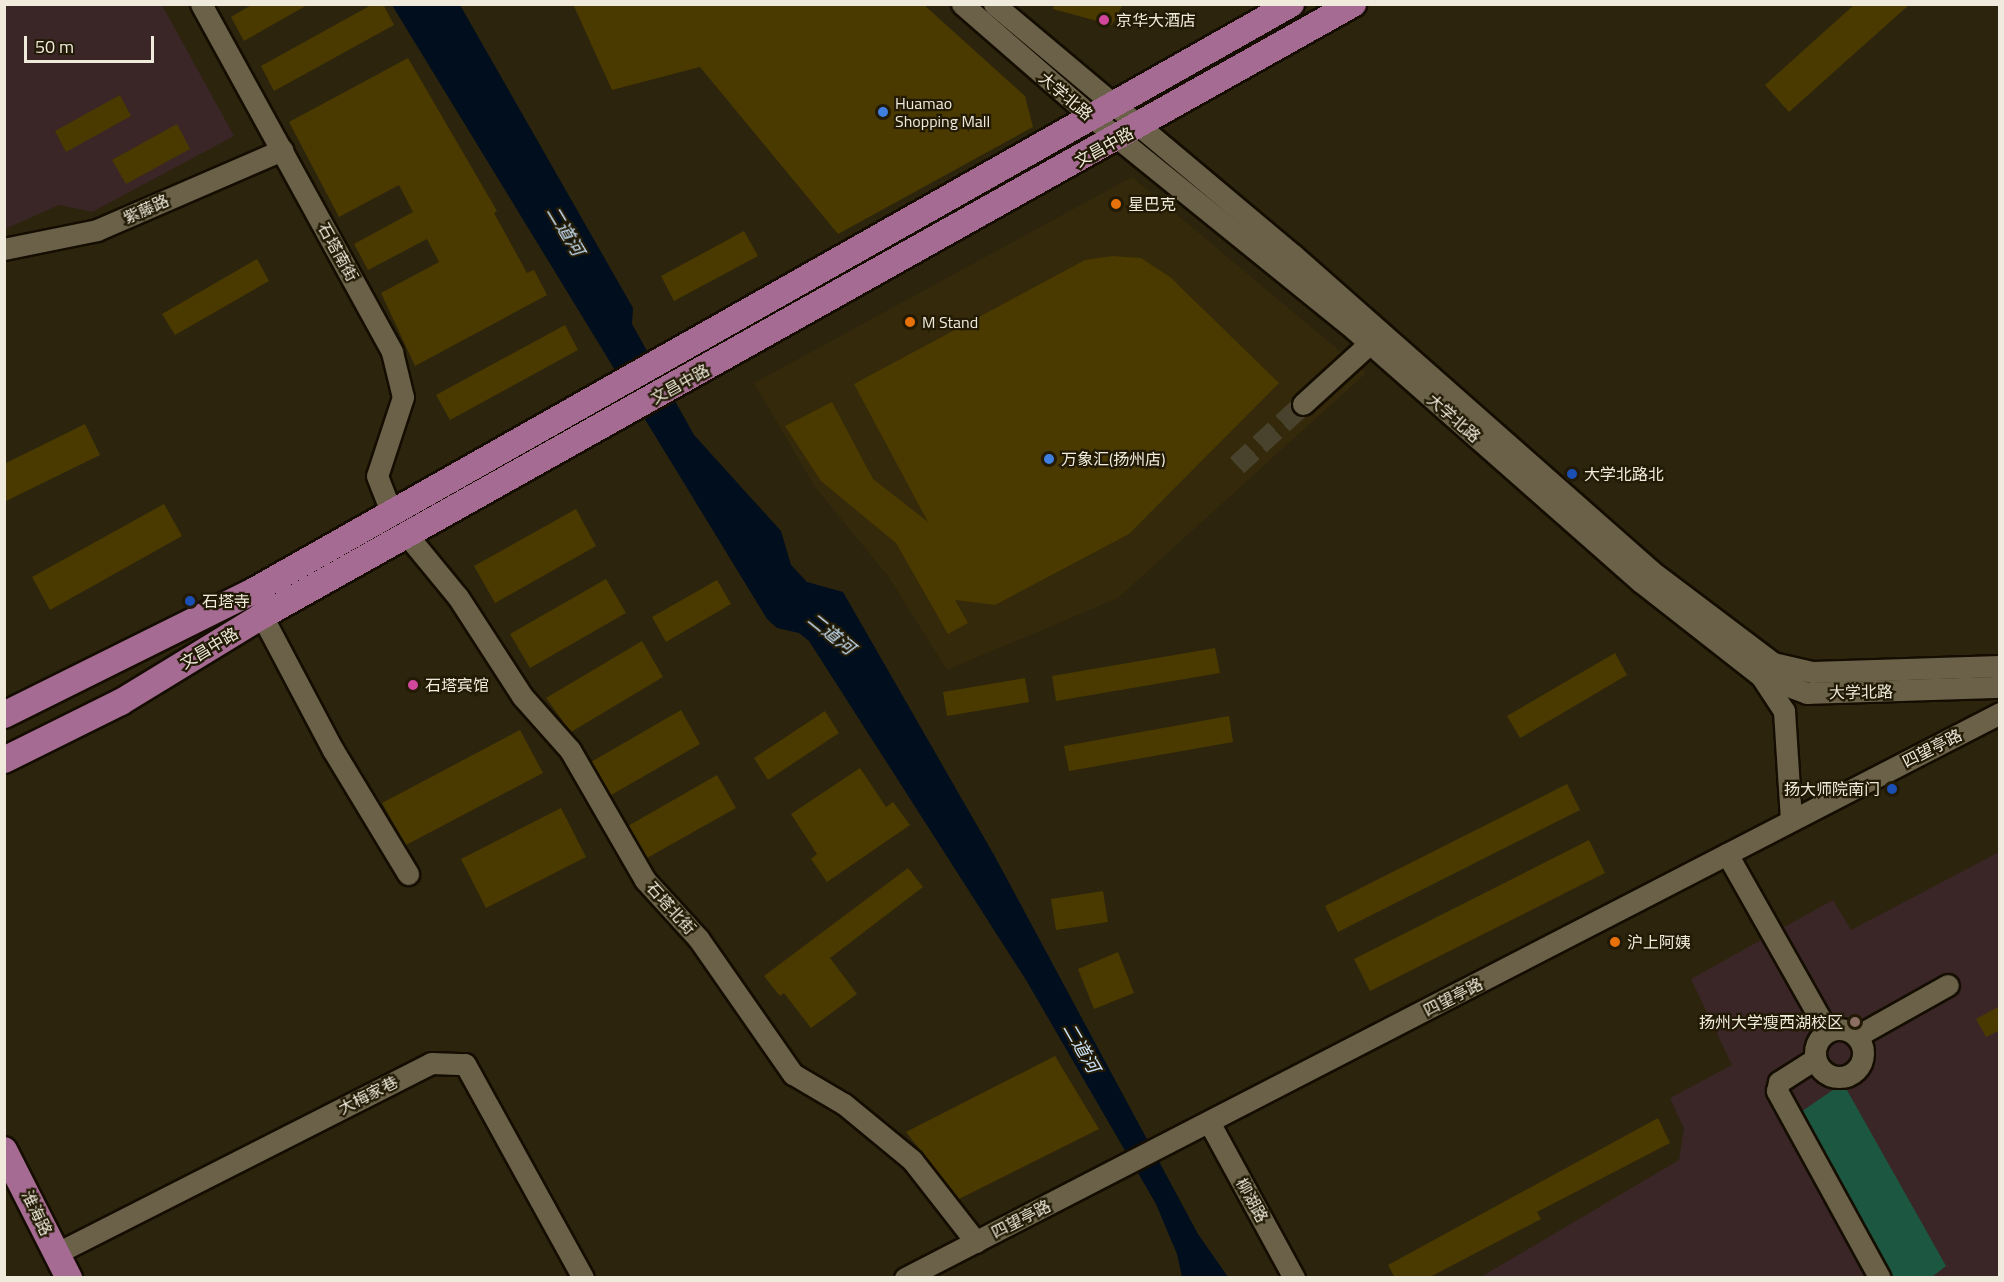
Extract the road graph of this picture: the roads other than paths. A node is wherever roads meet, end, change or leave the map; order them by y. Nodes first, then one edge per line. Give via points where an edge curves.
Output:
1 (201, 4) edge
2 (962, 4) edge
3 (994, 4) edge
4 (1291, 4) edge
5 (1353, 4) edge
6 (1114, 105) junction
7 (1092, 117) junction
8 (1129, 134) junction
9 (282, 150) junction
10 (4, 249) edge
11 (1370, 343) junction
12 (1303, 404) tunnel mouth
13 (392, 514) junction
14 (407, 535) junction
15 (262, 616) junction
16 (2000, 666) edge
17 (1761, 676) junction
18 (2000, 687) edge
19 (2000, 713) edge
20 (4, 715) edge
21 (4, 760) edge
22 (1791, 819) junction
23 (1727, 854) junction
24 (408, 874) dead end
25 (1948, 985) dead end
26 (1827, 1031) junction
27 (1857, 1036) junction
28 (1815, 1059) junction
29 (1209, 1122) junction
30 (4, 1150) edge
31 (975, 1242) junction
32 (57, 1253) junction
33 (69, 1278) edge
34 (583, 1278) edge
35 (905, 1278) edge
36 (1294, 1278) edge
37 (1880, 1278) edge

1 - 9 street, 石塔南街
2 - 7 street, 大学北路
3 - 6 street, 大学北路
4 - 6 main road, 文昌中路
5 - 8 main road, 文昌中路
6 - 7 main road, 文昌中路
6 - 8 street, 大学北路
7 - 8 street, 大学北路
7 - 13 main road, 文昌中路
8 - 11 street, 大学北路
8 - 14 main road, 文昌中路
8 - 16 street, 大学北路 via 1310,269 1651,571 1773,663 1812,672
9 - 10 street, 紫藤路 via 98,230
9 - 13 street, 石塔南街 via 392,352 403,397 377,476
11 - 12 street
11 - 17 street, 大学北路 via 1641,582
13 - 20 main road, 文昌中路 via 250,593
14 - 15 main road, 文昌中路
14 - 31 street, 石塔北街 via 458,597 522,696 570,750 645,880 698,938 793,1074 844,1104 912,1160
15 - 21 main road, 文昌中路 via 121,702
15 - 24 street via 333,750
17 - 18 street, 大学北路 via 1807,693
17 - 22 street via 1784,711
19 - 22 street, 四望亭路
22 - 23 street, 四望亭路
23 - 26 street
23 - 29 street, 四望亭路
25 - 27 street
26 - 27 street via 1838,1028
26 - 28 street via 1814,1048
27 - 28 street via 1863,1057 1851,1074 1829,1076
28 - 37 street via 1779,1082 1777,1091
29 - 31 street, 四望亭路
29 - 36 street, 柳湖路
30 - 32 main road, 淮海路
31 - 35 street, 四望亭路
32 - 33 main road, 淮海路
32 - 34 street, 大梅家巷 via 431,1063 465,1065

